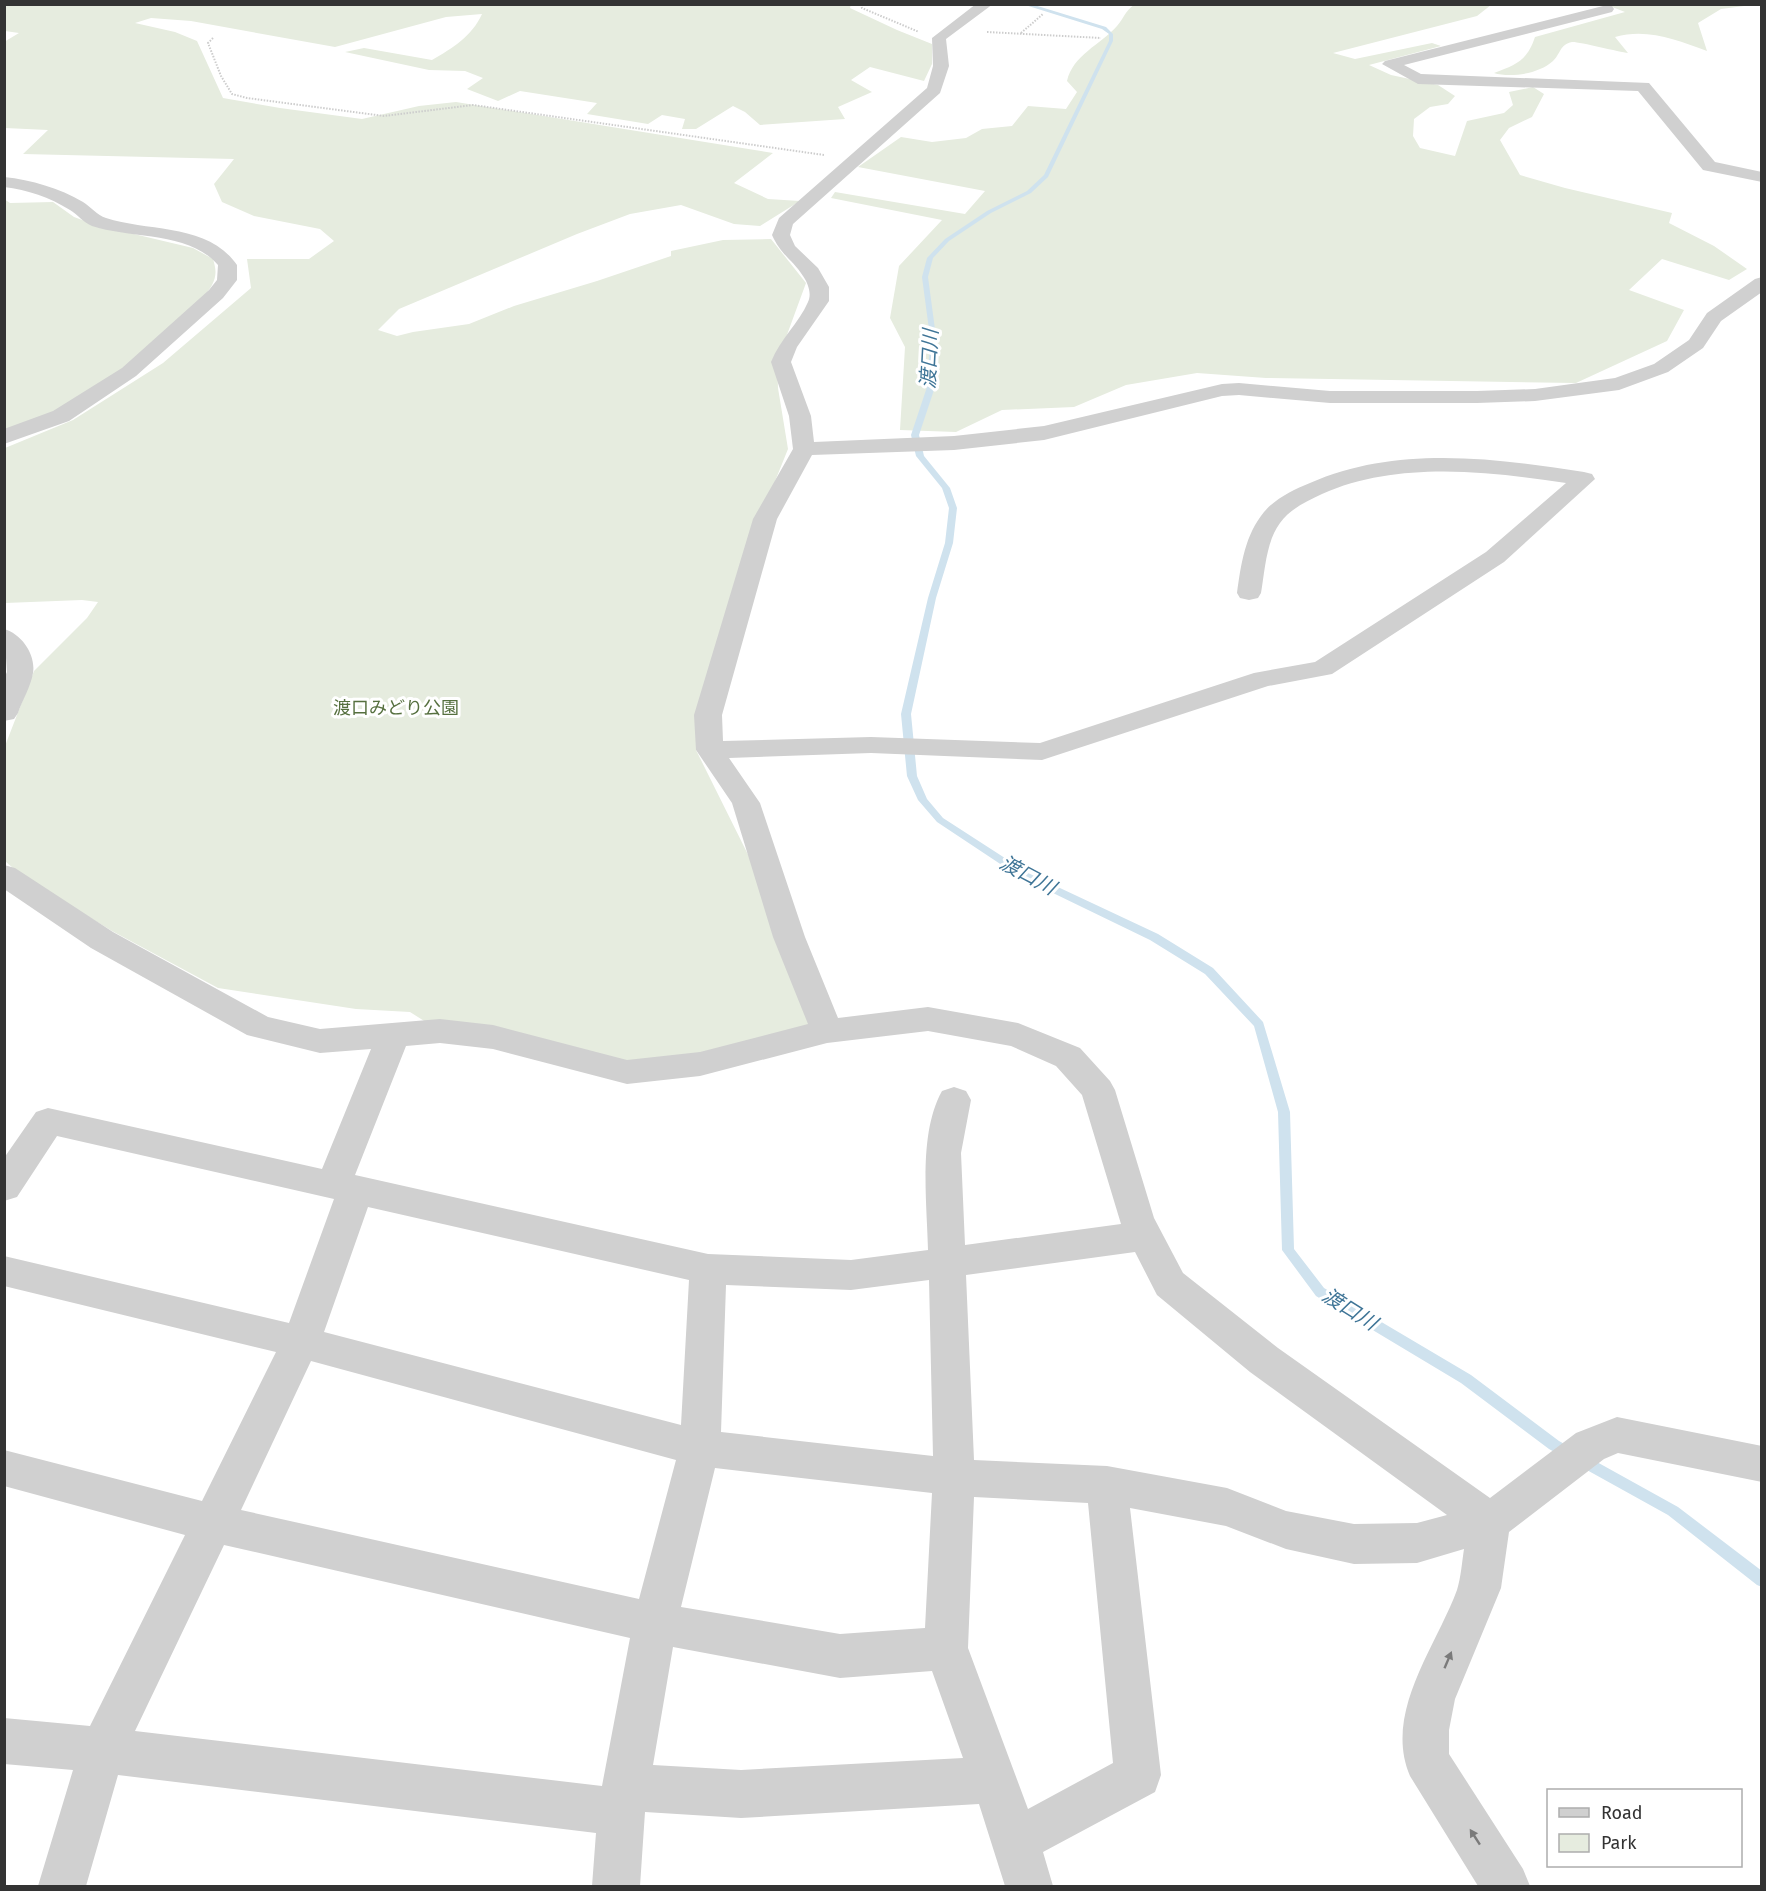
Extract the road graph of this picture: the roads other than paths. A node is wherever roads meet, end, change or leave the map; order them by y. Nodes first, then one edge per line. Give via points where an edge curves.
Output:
1 (986, 4) edge
2 (1607, 9) dead end
3 (1761, 177) edge
4 (4, 182) edge
5 (1761, 283) edge
6 (4, 437) edge
7 (804, 449) junction
8 (1249, 593) dead end
9 (4, 638) edge
10 (4, 713) edge
11 (710, 750) junction
12 (4, 875) edge
13 (827, 1031) junction
14 (393, 1035) junction
15 (954, 1100) dead end
16 (345, 1186) junction
17 (4, 1187) edge
18 (1144, 1236) junction
19 (947, 1263) junction
20 (708, 1269) junction
21 (4, 1271) edge
22 (301, 1342) junction
23 (700, 1448) junction
24 (1761, 1464) edge
25 (4, 1468) edge
26 (954, 1477) junction
27 (1107, 1485) junction
28 (1490, 1522) junction
29 (213, 1523) junction
30 (655, 1623) junction
31 (946, 1648) junction
32 (4, 1741) edge
33 (102, 1750) junction
34 (993, 1780) junction
35 (623, 1799) junction
36 (1016, 1841) junction
37 (62, 1887) edge
38 (616, 1887) edge
39 (1029, 1887) edge
40 (1506, 1887) edge

1 - 7 street via 945,34 934,90 786,222 781,235 787,248 812,272 819,286 819,302 781,362 800,416
2 - 3 street via 1390,64 1418,79 1643,86 1709,166
4 - 6 street via 40,188 97,221 191,240 217,251 227,264 227,279 216,294 129,372 61,416
5 - 7 street via 1714,317 1696,344 1661,368 1619,384 1535,395 1478,397 1330,397 1222,390 1044,433 954,443
7 - 11 street via 765,519 708,715
8 - 11 street via 1258,544 1269,521 1287,503 1324,482 1424,466 1486,466 1584,478 1495,557 1323,668 1263,679 1042,752 871,745
9 - 10 street via 17,651 20,672
11 - 13 street via 746,803 789,937
12 - 14 street via 102,940 259,1027 321,1041
13 - 14 street via 700,1065 627,1072 493,1037 440,1031
13 - 18 street via 928,1019 1018,1035 1068,1057 1098,1090
14 - 16 street
15 - 19 street via 943,1154
16 - 17 street via 48,1121
16 - 20 street
16 - 22 street
18 - 19 street
18 - 28 street via 1170,1284 1264,1360
19 - 20 street via 851,1275
19 - 26 street
20 - 23 street
21 - 22 street
22 - 23 street
22 - 29 street
23 - 26 street
23 - 30 street
24 - 28 street via 1617,1435 1590,1446
25 - 29 street
26 - 27 street
26 - 31 street
27 - 28 street via 1227,1507 1286,1530 1354,1544 1417,1543
27 - 36 street via 1138,1775
40 -> 28 street via 1426,1760 1432,1699 1479,1588
29 - 30 street
29 - 33 street
30 - 31 street via 840,1656
30 - 35 street
31 - 34 street
32 - 33 street
33 - 35 street
33 - 37 street
34 - 35 street
34 - 36 street
35 - 38 street
36 - 39 street

